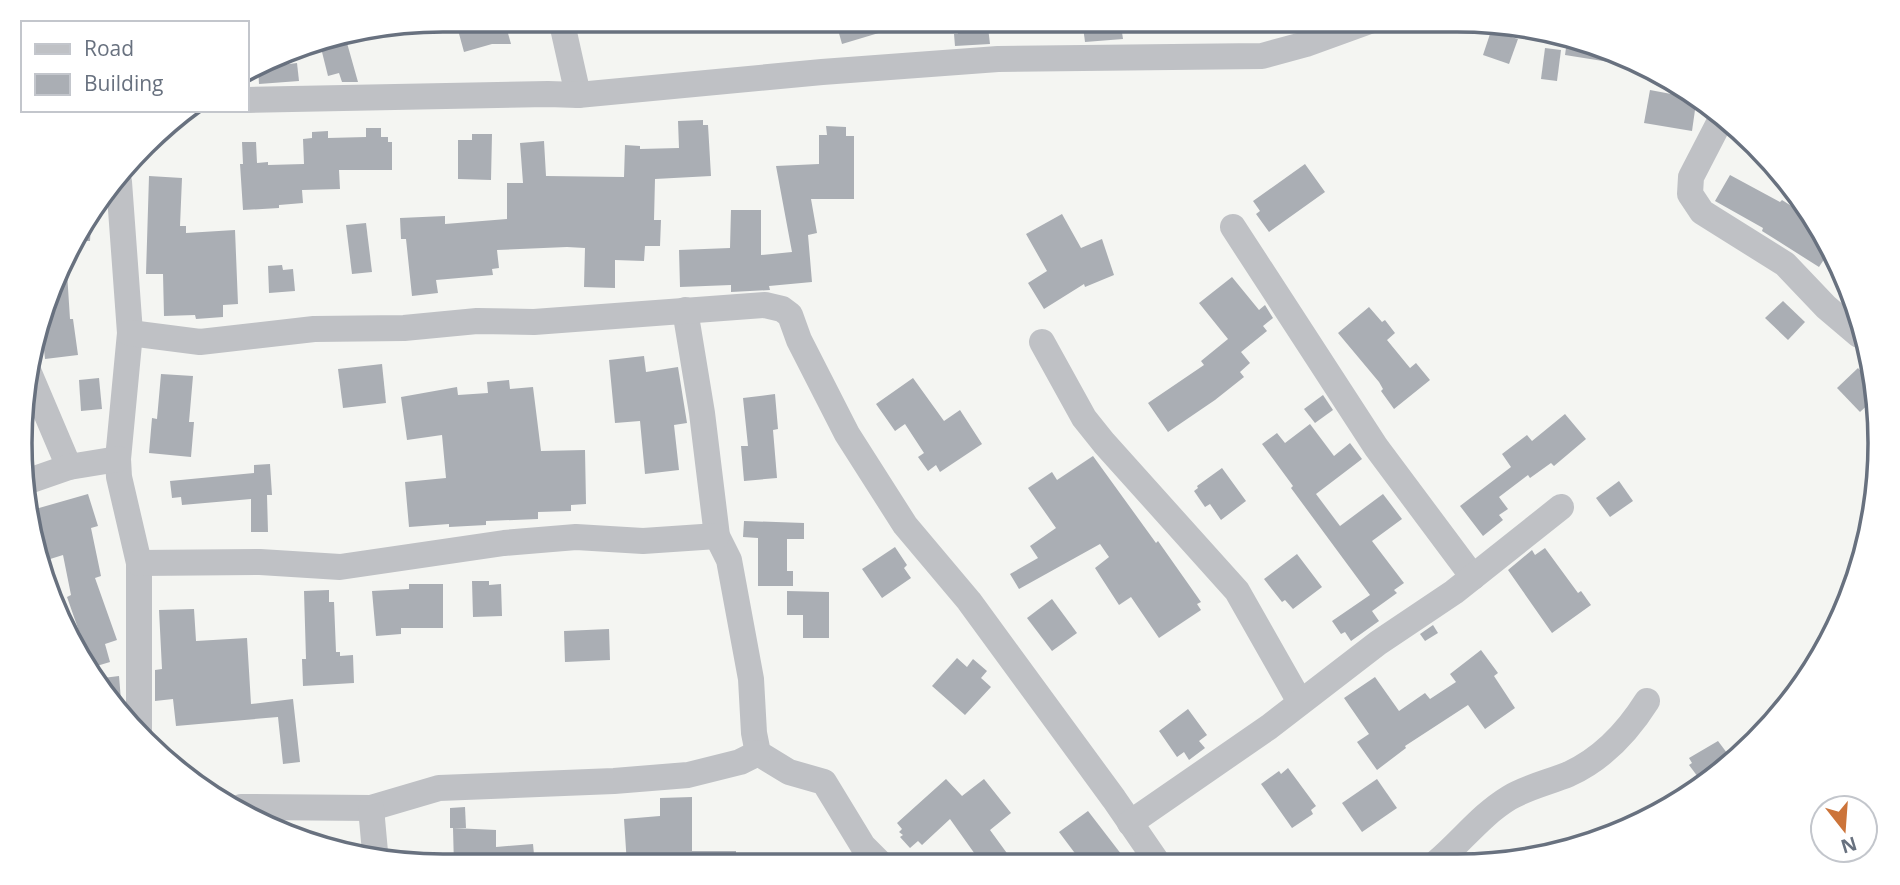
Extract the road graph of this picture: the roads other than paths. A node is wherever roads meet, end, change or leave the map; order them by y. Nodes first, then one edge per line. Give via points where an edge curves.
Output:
1 (564, 31) edge
2 (1342, 31) edge
3 (578, 95) junction
4 (248, 100) edge
5 (1718, 125) edge
6 (119, 188) edge
7 (1233, 227) dead end
8 (685, 310) junction
9 (1852, 329) edge
10 (130, 333) junction
11 (1042, 342) dead end
12 (35, 388) edge
13 (118, 459) junction
14 (69, 467) junction
15 (33, 479) edge
16 (1561, 508) dead end
17 (717, 536) junction
18 (139, 563) junction
19 (1473, 577) junction
20 (1647, 701) dead end
21 (1300, 702) junction
22 (139, 719) edge
23 (758, 753) junction
24 (254, 807) edge
25 (371, 808) junction
26 (1130, 823) junction
27 (375, 848) edge
28 (871, 854) edge
29 (1152, 854) edge
30 (1452, 854) edge

1 - 3 street
2 - 3 street via 1262,56 998,59
3 - 4 street
5 - 9 street via 1691,177 1690,194 1702,212 1785,264
6 - 10 street
7 - 19 street via 1376,447
8 - 10 street via 534,322 314,329 200,342
8 - 17 street
8 - 26 street via 765,305 790,315 847,434 905,525 968,601
10 - 13 street
11 - 21 street via 1084,418 1237,591
12 - 14 street
13 - 14 street
13 - 18 street
14 - 15 street
16 - 19 street
17 - 18 street via 643,541 576,537 340,567
17 - 23 street via 729,560 751,679
18 - 22 street
19 - 21 street
20 - 30 street via 1622,735 1588,765 1512,796 1484,816
21 - 26 street
23 - 25 street via 688,775 439,788
23 - 28 street via 789,772 824,782
24 - 25 street
25 - 27 street
26 - 29 street

